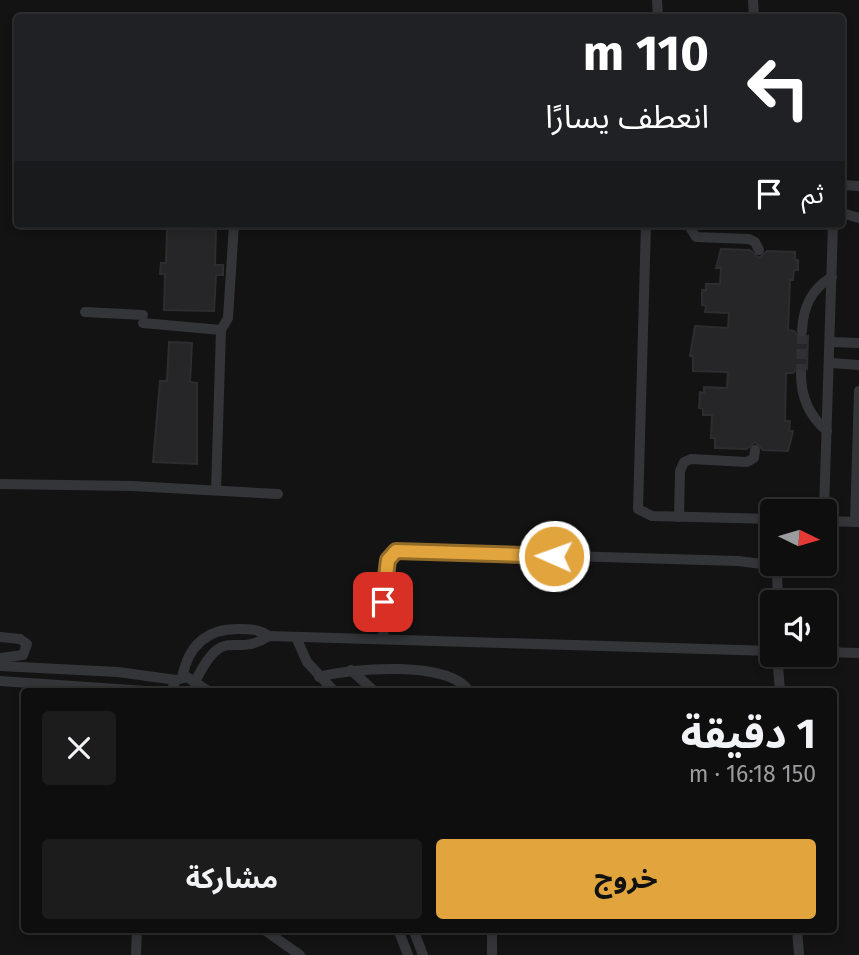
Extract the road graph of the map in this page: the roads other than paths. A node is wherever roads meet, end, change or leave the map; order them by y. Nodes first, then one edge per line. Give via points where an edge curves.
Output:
1 (233, 228) edge
2 (646, 228) edge
3 (690, 228) edge
4 (833, 228) edge
5 (759, 250) dead end
6 (832, 277) junction
7 (85, 312) dead end
8 (221, 330) junction
9 (802, 331) tunnel mouth
10 (831, 342) junction
11 (859, 343) edge
12 (831, 363) junction
13 (859, 365) edge
14 (801, 374) tunnel mouth
15 (859, 391) edge
16 (827, 431) junction
17 (755, 450) dead end
18 (0, 484) edge
19 (216, 490) junction
20 (278, 494) dead end
21 (824, 499) edge
22 (680, 517) junction
23 (760, 519) edge
24 (837, 521) edge
25 (857, 522) edge
26 (778, 590) edge
27 (269, 636) junction
28 (296, 637) junction
29 (0, 638) edge
30 (383, 639) junction
31 (760, 651) edge
32 (837, 652) edge
33 (859, 653) edge
34 (0, 658) edge
35 (0, 666) edge
36 (778, 667) edge
37 (351, 670) junction
38 (319, 677) junction
39 (179, 679) junction
40 (0, 681) edge
41 (102, 688) edge
42 (173, 688) edge
43 (200, 688) edge
44 (331, 688) edge
45 (371, 688) edge
46 (465, 688) edge
47 (780, 688) edge
48 (137, 933) edge
49 (269, 933) edge
50 (400, 933) edge
51 (415, 933) edge
52 (492, 933) edge
53 (797, 933) edge
54 (136, 955) edge
55 (300, 955) edge
56 (408, 955) edge
57 (423, 955) edge
58 (492, 955) edge
59 (799, 955) edge

1 - 8 lane via 228,318
2 - 22 lane via 637,505 648,516
3 - 5 lane via 696,237 748,239
4 - 6 lane
6 - 9 lane via 809,298
6 - 10 lane
7 - 8 lane
8 - 19 lane
10 - 11 lane
10 - 12 lane
12 - 13 lane
12 - 16 lane
14 - 16 lane via 805,402
15 - 25 lane
16 - 21 lane
17 - 22 lane via 754,458 747,462 691,459 684,463
18 - 19 lane
19 - 20 lane
22 - 23 lane
24 - 25 lane
26 - 30 lane via 778,575 770,565 738,561 396,551 388,560
27 - 28 lane
27 - 39 lane via 257,629 207,634 191,652
27 - 43 lane via 216,649 209,656
28 - 30 lane
28 - 38 lane
29 - 34 lane via 27,644 23,655
30 - 31 lane
32 - 33 lane
35 - 39 lane
36 - 47 lane
37 - 38 lane
37 - 45 lane
37 - 46 lane via 449,675
38 - 44 lane
39 - 42 lane
39 - 43 lane
40 - 41 lane
48 - 54 lane
49 - 55 lane
50 - 56 lane
51 - 57 lane
52 - 58 lane
53 - 59 lane

